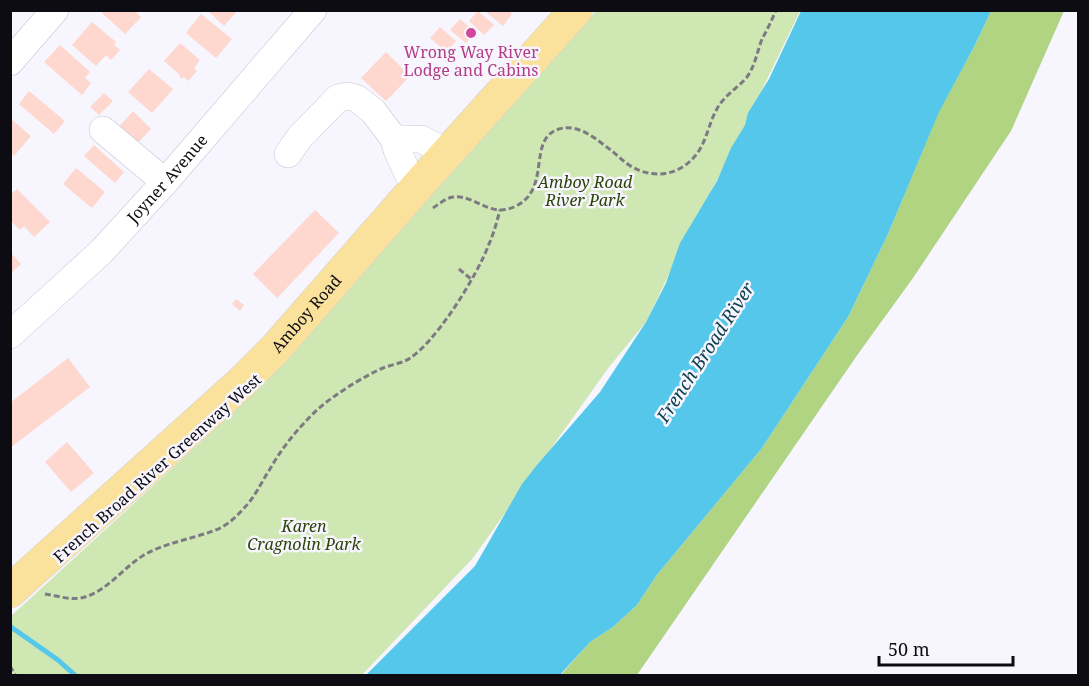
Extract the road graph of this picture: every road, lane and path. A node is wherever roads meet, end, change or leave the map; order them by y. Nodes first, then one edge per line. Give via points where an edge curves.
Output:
1 (55, 10) edge
2 (313, 10) edge
3 (576, 10) edge
4 (776, 10) edge
5 (10, 62) edge
6 (103, 130) dead end
7 (394, 139) junction
8 (447, 153) junction
9 (288, 154) dead end
10 (165, 182) junction
11 (422, 200) junction
12 (500, 210) junction
13 (459, 269) dead end
14 (472, 279) junction
15 (10, 335) edge
16 (18, 589) edge
17 (10, 666) edge
18 (16, 675) edge

1 - 5 street
2 - 10 street, Joyner Avenue
3 - 8 main road, Amboy Road
4 - 12 path via 752,69 719,105 701,147 680,170 661,175 646,172 628,165 581,130 563,128 552,132 542,145 531,194 513,207
6 - 10 street
7 - 8 street via 421,139
7 - 9 street via 372,111 348,96 338,98
7 - 11 street
8 - 11 main road, Amboy Road
10 - 15 street, Joyner Avenue via 101,252
11 - 12 path via 462,197
11 - 16 main road, Amboy Road via 241,383
12 - 14 path
13 - 14 path
14 - 16 path via 423,347 406,361 382,368 320,407 281,450 248,505 224,526 145,555 84,597 70,599
17 - 18 path

